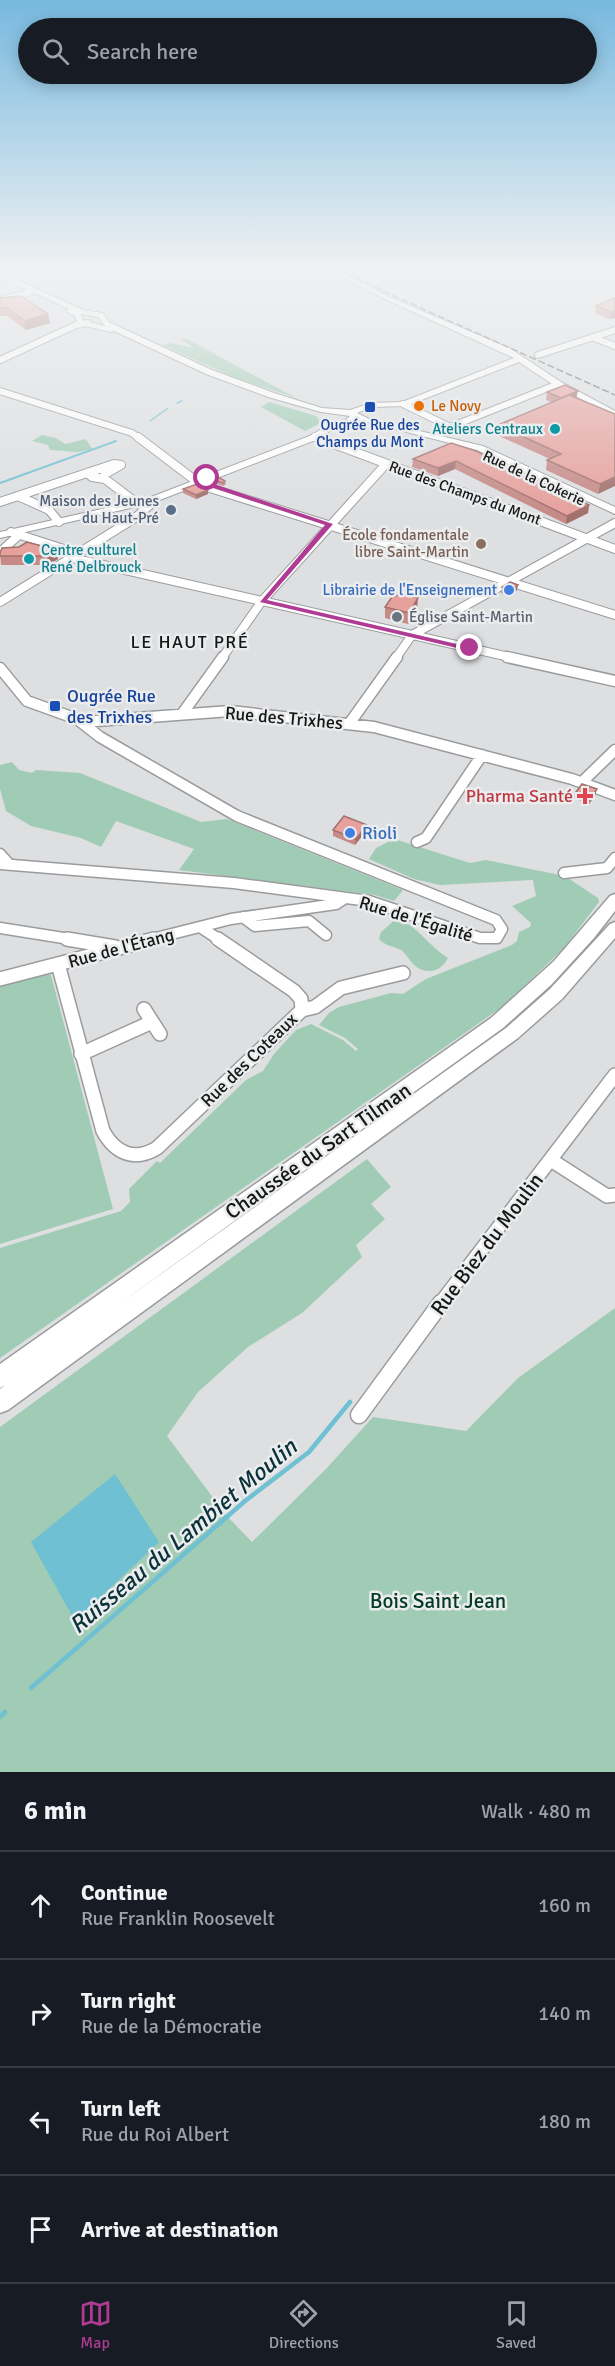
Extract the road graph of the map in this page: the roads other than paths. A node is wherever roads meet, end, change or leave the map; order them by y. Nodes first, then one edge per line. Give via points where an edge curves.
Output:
1 (19, 351) edge
2 (156, 351) edge
3 (165, 351) edge
4 (504, 351) edge
5 (552, 351) edge
6 (538, 355) dead end
7 (520, 358) junction
8 (0, 360) edge
9 (558, 384) junction
10 (0, 391) edge
11 (403, 404) junction
12 (336, 411) junction
13 (615, 414) edge
14 (348, 419) junction
15 (329, 421) junction
16 (450, 427) junction
17 (436, 432) dead end
18 (315, 437) junction
19 (386, 464) junction
20 (103, 474) junction
21 (89, 475) junction
22 (199, 482) junction
23 (37, 497) junction
24 (21, 498) junction
25 (149, 501) junction
26 (0, 502) edge
27 (138, 504) junction
28 (0, 507) edge
29 (615, 511) edge
30 (615, 516) edge
31 (59, 522) junction
32 (615, 523) edge
33 (330, 524) junction
34 (15, 534) junction
35 (0, 535) edge
36 (588, 538) junction
37 (615, 549) edge
38 (0, 552) edge
39 (76, 556) junction
40 (511, 580) junction
41 (262, 601) junction
42 (0, 602) edge
43 (615, 615) edge
44 (412, 635) junction
45 (0, 668) edge
46 (615, 681) edge
47 (182, 714) junction
48 (83, 722) junction
49 (349, 724) junction
50 (615, 750) edge
51 (482, 755) junction
52 (582, 782) junction
53 (615, 795) edge
54 (417, 842) dead end
55 (0, 854) edge
56 (615, 858) edge
57 (4, 864) edge
58 (564, 873) dead end
59 (345, 898) junction
60 (615, 900) edge
61 (243, 917) junction
62 (200, 927) junction
63 (0, 928) edge
64 (615, 928) edge
65 (326, 935) dead end
66 (121, 948) junction
67 (58, 964) junction
68 (403, 973) dead end
69 (0, 979) edge
70 (144, 1009) dead end
71 (302, 1010) junction
72 (152, 1022) junction
73 (160, 1034) dead end
74 (81, 1054) junction
75 (615, 1075) edge
76 (551, 1160) junction
77 (615, 1195) edge
78 (0, 1377) edge
79 (0, 1402) edge
80 (359, 1415) dead end

1 - 8 street
2 - 15 main road via 228,384
3 - 12 main road via 232,381
4 - 7 main road
5 - 6 street
7 - 9 main road
7 - 11 main road
9 - 13 main road
9 - 16 street
10 - 22 street via 132,433
11 - 14 main road via 371,405
11 - 16 street
12 - 14 main road
12 - 15 main road
14 - 15 main road
14 - 29 main road, Rue de la Cokerie via 480,448
14 - 30 main road, Rue de la Cokerie via 478,452
15 - 18 main road
16 - 17 street
18 - 19 street, Rue des Champs du Mont
18 - 22 main road
19 - 33 street
19 - 36 street, Rue des Champs du Mont
20 - 21 street
20 - 21 street
20 - 27 street
21 - 23 street
22 - 25 main road
22 - 33 street
23 - 24 street
23 - 24 street
23 - 31 street
24 - 26 street
24 - 28 street
25 - 27 main road
25 - 39 street via 150,506 141,514
27 - 31 main road
31 - 34 main road
32 - 36 street
33 - 40 street
33 - 41 street
34 - 35 main road
34 - 38 street
34 - 39 street
36 - 37 street, Rue des Champs du Mont
36 - 40 street
39 - 41 street
39 - 42 street
40 - 43 street
40 - 44 street
41 - 44 street
41 - 47 street
44 - 46 street
44 - 49 street
45 - 48 street, Rue des Trixhes via 27,701
47 - 48 street, Rue des Trixhes
47 - 49 street, Rue des Trixhes via 240,711
48 - 59 street, Rue de l'Égalité via 100,737 237,816 495,920 502,929 497,938 480,938 376,902
49 - 51 street, Rue des Trixhes
50 - 52 street
51 - 52 street, Rue des Trixhes
51 - 54 street via 426,838
52 - 53 street
55 - 57 street
56 - 58 street via 607,868
57 - 59 street, Rue de l'Égalité via 234,882
59 - 61 street, Rue de l'Étang via 336,904
60 - 78 highway, Chaussée du Sart Tilman via 571,956 497,1023
61 - 62 street, Rue de l'Étang
61 - 65 street, Rue de l'Étang via 255,926 309,921
62 - 66 street, Rue de l'Étang
62 - 71 street via 299,995
63 - 66 street
64 - 79 highway, Chaussée du Sart Tilman via 556,994 512,1033
66 - 67 street, Rue de l'Étang
67 - 69 street, Rue de l'Étang
67 - 74 street
68 - 71 street, Rue des Coteaux via 341,988 315,1007
70 - 72 street
71 - 74 street, Rue des Coteaux via 157,1148 141,1156 120,1153 105,1136
72 - 73 street
72 - 74 street
75 - 76 street, Rue Biez du Moulin
76 - 77 street via 607,1196
76 - 80 street, Rue Biez du Moulin

